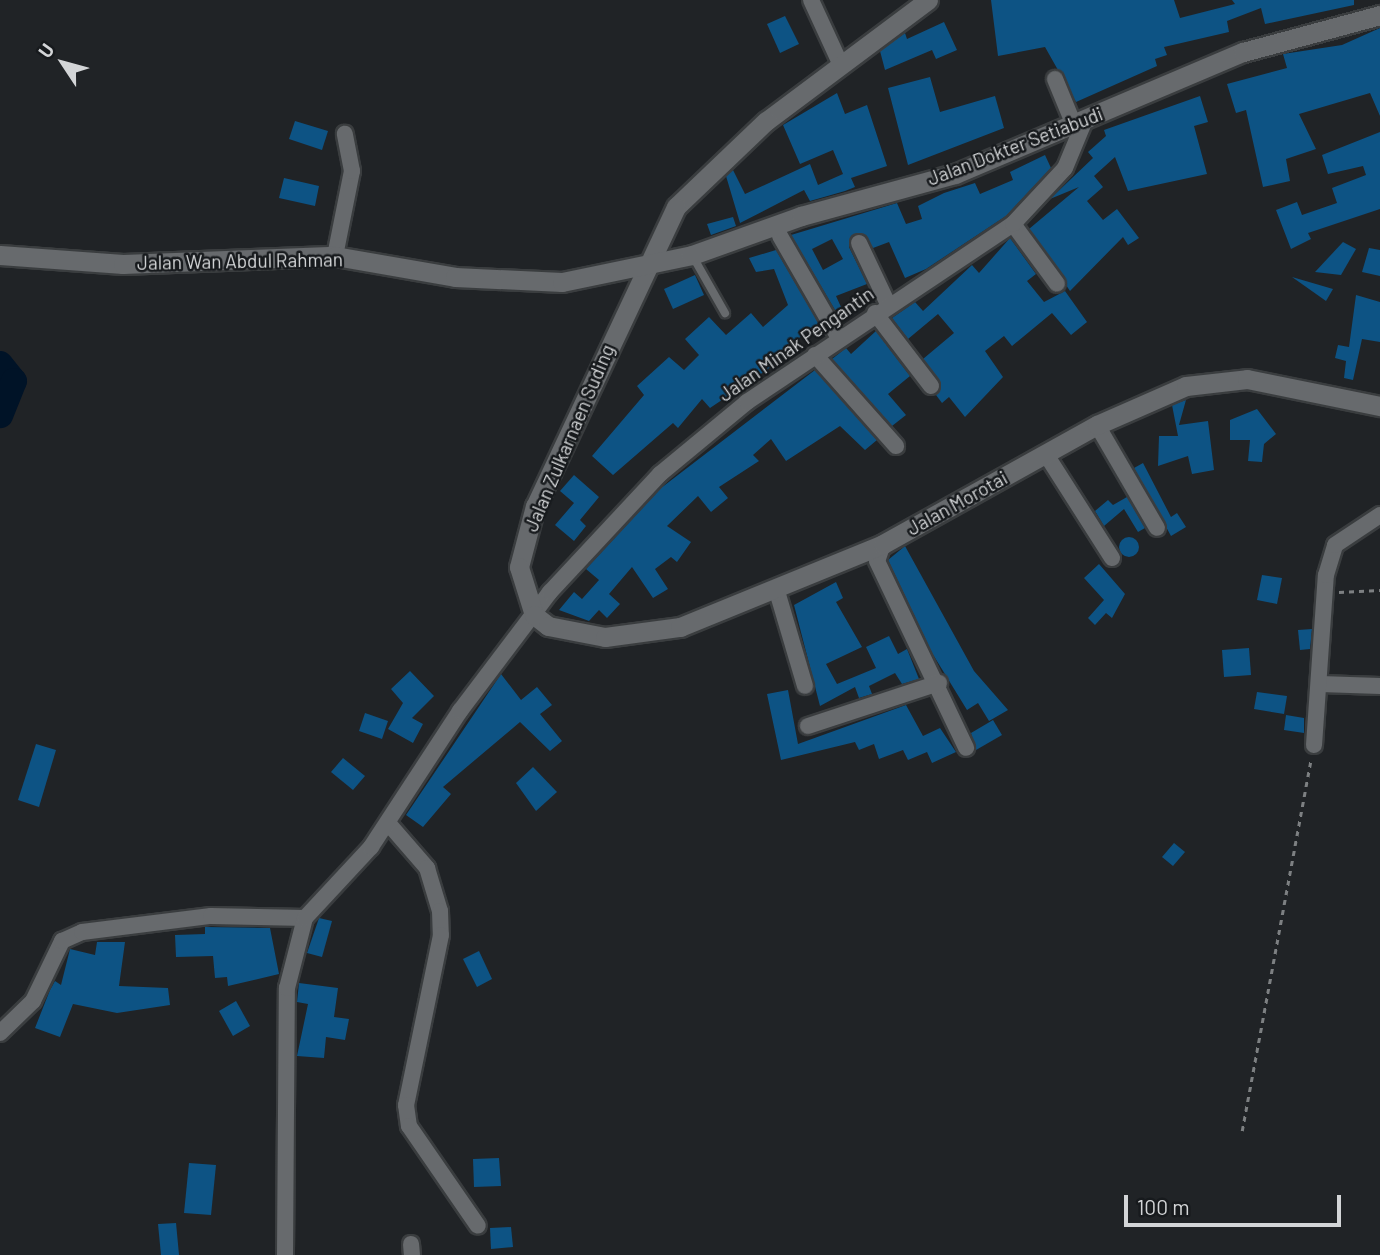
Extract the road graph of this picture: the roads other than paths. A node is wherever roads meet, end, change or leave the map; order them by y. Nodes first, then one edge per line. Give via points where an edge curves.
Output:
1 (811, 0) edge
2 (928, 0) edge
3 (1380, 15) edge
4 (840, 64) junction
5 (1055, 79) dead end
6 (1080, 123) junction
7 (345, 134) dead end
8 (1013, 224) junction
9 (780, 236) dead end
10 (859, 243) dead end
11 (0, 255) edge
12 (692, 255) junction
13 (335, 256) junction
14 (645, 267) junction
15 (1057, 284) dead end
16 (882, 309) junction
17 (725, 313) dead end
18 (839, 338) junction
19 (815, 355) junction
20 (931, 386) dead end
21 (1380, 406) edge
22 (1097, 425) junction
23 (896, 446) dead end
24 (1047, 456) junction
25 (1380, 514) edge
26 (1157, 528) dead end
27 (883, 544) junction
28 (1112, 558) dead end
29 (776, 588) junction
30 (534, 615) junction
31 (939, 683) junction
32 (1321, 684) junction
33 (805, 686) dead end
34 (1380, 686) edge
35 (808, 726) dead end
36 (1314, 745) road end
37 (966, 748) dead end
38 (388, 823) junction
39 (305, 918) junction
40 (0, 1033) edge
41 (478, 1226) dead end
42 (285, 1255) edge

1 - 4 street
2 - 4 street, Jalan Zulkarnaen Suding
3 - 6 street, Jalan Dokter Setiabudi via 1243,52
4 - 14 street, Jalan Zulkarnaen Suding via 718,161 676,207
5 - 6 street
6 - 8 street, Jalan Minak Pengantin via 1065,169
6 - 12 street, Jalan Dokter Setiabudi via 955,174 801,216
7 - 13 street via 352,171
8 - 15 street
8 - 16 street, Jalan Minak Pengantin
9 - 18 street
10 - 16 street
11 - 13 street, Jalan Wan Abdul Rahman via 123,264
12 - 14 street, Jalan Dokter Setiabudi
12 - 17 lane
13 - 14 street, Jalan Wan Abdul Rahman via 516,283 562,282
14 - 30 street, Jalan Zulkarnaen Suding via 535,506 520,567
16 - 18 street, Jalan Minak Pengantin
16 - 20 street
18 - 19 street, Jalan Minak Pengantin
19 - 23 street
19 - 30 street, Jalan Minak Pengantin via 660,474
21 - 22 street, Jalan Morotai via 1247,379 1186,386
22 - 24 street, Jalan Morotai
22 - 26 street
24 - 27 street, Jalan Morotai
24 - 28 street
25 - 32 street via 1335,545 1325,592
27 - 29 street, Jalan Morotai
27 - 31 street via 877,561
29 - 30 street, Jalan Morotai via 653,634 605,637 548,626
29 - 33 street
30 - 38 street, Jalan Minak Pengantin via 460,710
31 - 35 street
31 - 37 street
32 - 34 street
32 - 36 street
38 - 39 street, Jalan Minak Pengantin
38 - 41 street via 427,868 440,911 441,935 406,1105 409,1126
39 - 40 street via 211,916 82,932 62,941 33,1001
39 - 42 street via 287,988

